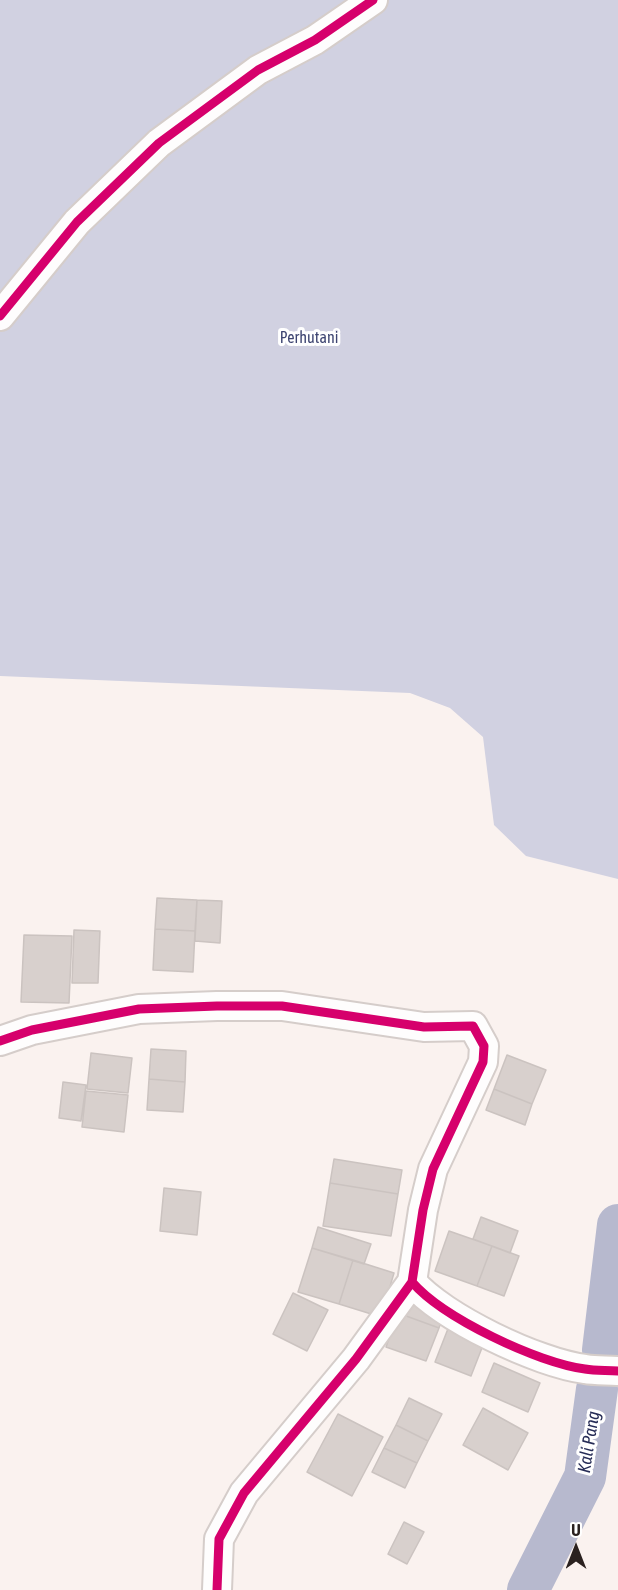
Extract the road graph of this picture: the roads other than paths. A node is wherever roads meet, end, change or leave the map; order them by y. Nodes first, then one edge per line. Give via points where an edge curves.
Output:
1 (373, 0) edge
2 (0, 316) edge
3 (0, 1041) edge
4 (412, 1282) junction
5 (618, 1371) edge
6 (217, 1590) edge

1 - 2 street via 315,40 258,70 159,143 77,222
3 - 4 street via 32,1030 139,1009 217,1006 282,1006 424,1027 473,1026 484,1046 483,1062 433,1168
4 - 5 street via 425,1297 513,1347 584,1369
4 - 6 street via 356,1359 244,1493 219,1539

